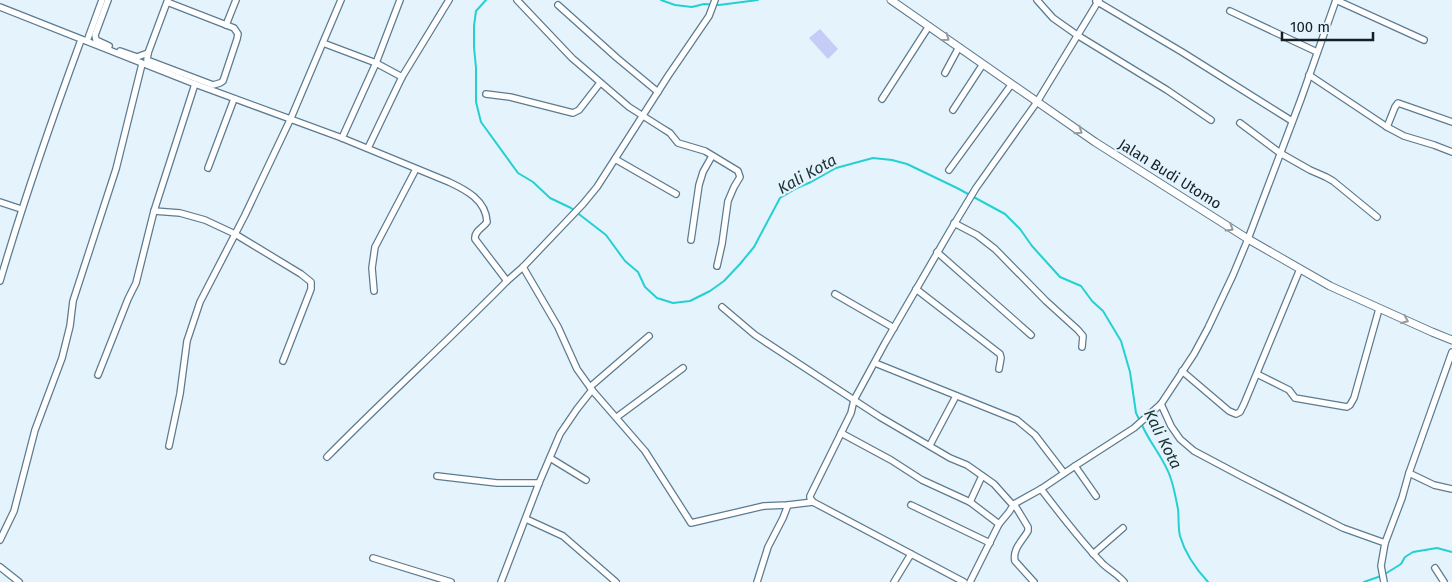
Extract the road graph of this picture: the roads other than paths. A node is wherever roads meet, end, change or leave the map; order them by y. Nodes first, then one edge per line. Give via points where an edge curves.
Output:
1 (102, 0) edge
2 (108, 0) edge
3 (236, 0) edge
4 (341, 0) edge
5 (400, 0) edge
6 (449, 0) edge
7 (517, 0) edge
8 (715, 0) edge
9 (893, 0) edge
10 (1037, 0) edge
11 (1336, 0) edge
12 (168, 1) edge
13 (1097, 1) edge
14 (558, 5) dead end
15 (0, 8) edge
16 (1230, 11) dead end
17 (226, 25) junction
18 (929, 26) junction
19 (1077, 35) junction
20 (1424, 40) dead end
21 (84, 41) junction
22 (323, 43) junction
23 (959, 47) junction
24 (1317, 52) junction
25 (148, 53) junction
26 (376, 63) junction
27 (142, 64) junction
28 (983, 64) junction
29 (945, 73) dead end
30 (1309, 76) junction
31 (402, 77) junction
32 (600, 83) junction
33 (195, 84) junction
34 (1011, 85) junction
35 (658, 92) junction
36 (486, 94) dead end
37 (234, 98) junction
38 (882, 99) dead end
39 (1037, 102) junction
40 (953, 110) dead end
41 (643, 117) junction
42 (292, 118) junction
43 (1211, 120) dead end
44 (1292, 121) junction
45 (1452, 122) edge
46 (1240, 123) dead end
47 (1387, 127) junction
48 (342, 138) junction
49 (368, 148) junction
50 (1452, 152) edge
51 (1280, 154) junction
52 (712, 156) junction
53 (615, 159) junction
54 (208, 168) dead end
55 (416, 169) junction
56 (949, 170) dead end
57 (676, 194) dead end
58 (0, 202) edge
59 (21, 209) junction
60 (154, 211) junction
61 (1377, 217) dead end
62 (954, 223) junction
63 (235, 234) junction
64 (691, 240) dead end
65 (1248, 240) junction
66 (937, 252) junction
67 (717, 266) dead end
68 (523, 267) junction
69 (1300, 269) junction
70 (0, 280) edge
71 (507, 281) junction
72 (916, 289) junction
73 (374, 291) dead end
74 (835, 294) dead end
75 (722, 307) dead end
76 (1379, 308) junction
77 (894, 328) junction
78 (1031, 335) dead end
79 (649, 336) dead end
80 (1452, 340) edge
81 (1082, 347) dead end
82 (1452, 352) edge
83 (283, 361) dead end
84 (875, 363) junction
85 (683, 368) dead end
86 (999, 369) dead end
87 (1182, 372) junction
88 (1257, 374) junction
89 (98, 375) dead end
90 (591, 389) junction
91 (956, 396) junction
92 (854, 400) junction
93 (1161, 404) junction
94 (617, 417) junction
95 (841, 434) junction
96 (930, 445) junction
97 (169, 446) dead end
98 (327, 457) dead end
99 (550, 458) junction
100 (1075, 466) junction
101 (1064, 473) junction
102 (1409, 473) junction
103 (437, 476) dead end
104 (982, 476) junction
105 (586, 480) dead end
106 (539, 483) junction
107 (1041, 489) junction
108 (1452, 490) edge
109 (1096, 496) dead end
110 (813, 502) junction
111 (970, 502) junction
112 (911, 504) dead end
113 (1014, 504) junction
114 (788, 505) junction
115 (526, 519) junction
116 (999, 524) junction
117 (1123, 528) dead end
118 (0, 540) edge
119 (990, 543) junction
120 (1385, 543) junction
121 (911, 554) junction
122 (1094, 554) junction
123 (373, 558) dead end
124 (0, 567) edge
125 (1436, 568) dead end
126 (758, 580) edge
127 (1121, 581) edge
128 (1383, 581) edge
129 (19, 582) edge
130 (451, 582) edge
131 (501, 582) edge
132 (616, 582) edge
133 (894, 582) edge
134 (964, 582) edge
135 (970, 582) edge
136 (1034, 582) edge
137 (1444, 582) edge

1 - 21 street
2 - 25 street via 96,40 137,56
3 - 17 street
4 - 22 street
5 - 26 street
6 - 31 street
7 - 32 street
8 - 35 street via 712,11
9 - 18 street, Jalan Budi Utomo
10 - 19 street via 1053,18
11 - 20 street
11 - 24 street
12 - 17 street
12 - 25 street
13 - 19 street
13 - 44 street
14 - 35 street
15 - 21 street
16 - 24 street
17 - 25 street via 238,34 220,83 213,85 147,60
18 -> 23 street, Jalan Budi Utomo
18 - 38 street
19 - 39 street
19 - 43 street
21 - 27 street
21 - 59 street via 48,129
22 - 26 street
22 - 42 street
23 - 28 street, Jalan Budi Utomo
23 - 29 street
24 - 30 street
26 - 31 street
26 - 48 street
27 - 33 street
27 - 118 street via 116,169 73,301 62,358 35,430 14,511
28 - 34 street, Jalan Budi Utomo
28 - 40 street
30 - 44 street
30 - 47 street
31 - 49 street
32 - 36 street via 573,113
32 - 41 street
33 - 37 street
33 - 60 street
34 - 39 street, Jalan Budi Utomo
34 - 56 street
35 - 41 street
37 - 42 street
37 - 54 street
39 - 62 street
39 -> 65 street, Jalan Budi Utomo
41 - 52 street via 670,133 678,143
41 - 53 street
42 - 48 street
42 - 63 street
44 - 51 street
45 - 47 street via 1398,103
46 - 51 street
47 - 50 street
48 - 49 street
49 - 55 street
51 - 61 street via 1333,181
51 - 65 street
52 - 64 street via 699,184
52 - 67 street via 740,176 728,201
53 - 57 street
53 - 68 street via 583,204
55 - 71 street via 466,190 479,202 487,222 474,235 475,239
55 - 73 street via 375,247 372,268
58 - 59 street
59 - 70 street
60 - 63 street via 205,220
60 - 89 street via 136,283
62 - 66 street
62 - 81 street via 995,249 1078,330 1083,336
63 - 83 street via 311,282
63 - 97 street via 200,302 190,330
65 - 69 street, Jalan Budi Utomo
65 - 87 street via 1208,328
66 - 72 street
66 - 78 street
68 - 71 street
68 - 90 street
69 - 76 street, Jalan Budi Utomo
69 - 88 street
71 - 98 street
72 - 77 street
72 - 86 street via 1000,354
74 - 77 street
75 - 92 street via 755,335
76 -> 80 street, Jalan Budi Utomo
76 - 88 street via 1354,398 1347,407 1295,398 1289,390
77 - 84 street
79 - 90 street
82 - 102 street
84 - 91 street
84 - 92 street
85 - 94 street
87 - 88 street via 1236,414 1240,412
87 - 93 street
90 - 94 street
90 - 99 street via 560,434
91 - 96 street
91 - 101 street via 1017,420 1035,435
92 - 95 street
92 - 96 street
93 - 100 street via 1134,428
93 - 120 street via 1180,439 1194,451 1343,528
94 - 114 street via 645,451 691,523 764,506
95 - 110 street via 811,493
95 - 111 street via 922,480
96 - 104 street
99 - 105 street
99 - 106 street
100 - 101 street
100 - 109 street
101 - 107 street
102 - 108 street
102 - 120 street
103 - 106 street via 497,483
104 - 111 street
104 - 113 street
106 - 115 street
107 - 113 street
107 - 122 street
110 - 114 street
110 - 121 street
111 - 116 street
112 - 119 street
113 - 116 street
113 - 136 street via 1028,526 1015,552 1015,561
114 - 126 street via 768,548
115 - 131 street
115 - 132 street via 563,536
116 - 119 street
117 - 122 street
119 - 135 street
120 - 128 street via 1381,566
121 - 133 street
121 - 134 street
122 - 127 street
123 - 130 street
124 - 129 street
125 - 137 street

